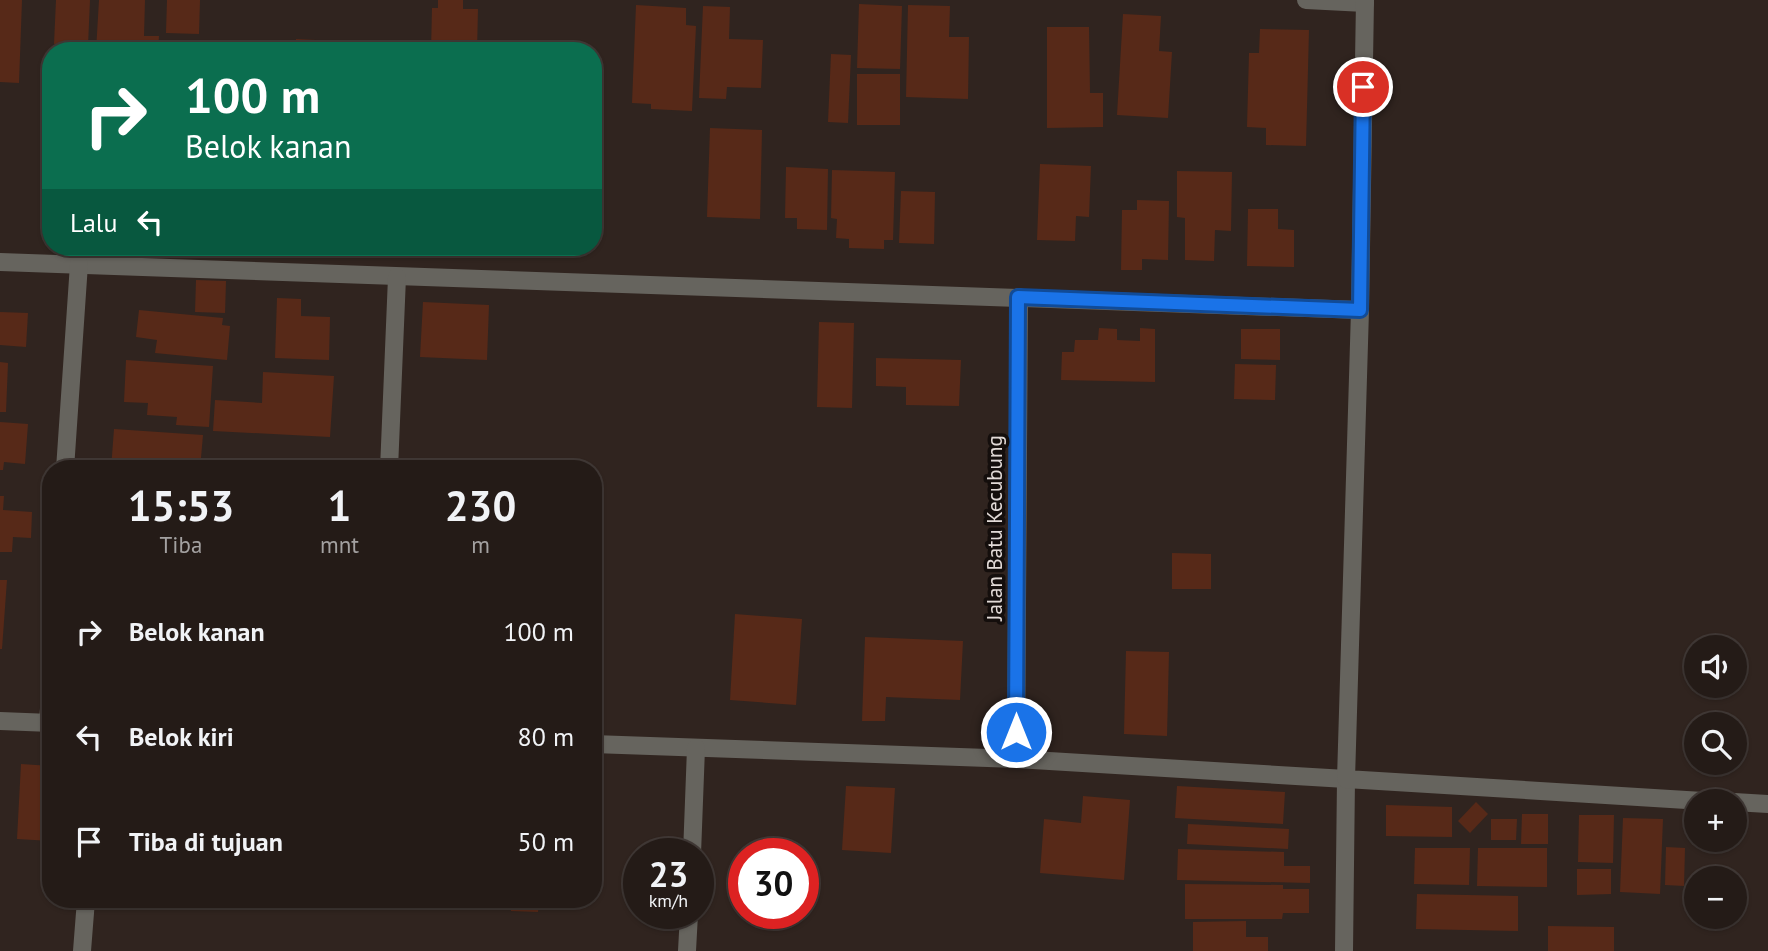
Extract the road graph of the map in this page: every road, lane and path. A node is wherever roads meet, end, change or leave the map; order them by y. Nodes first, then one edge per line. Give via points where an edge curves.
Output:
1 (1306, 0) edge
2 (1365, 2) edge
3 (0, 262) edge
4 (79, 264) junction
5 (397, 277) junction
6 (1018, 297) junction
7 (1360, 310) junction
8 (66, 460) edge
9 (389, 460) edge
10 (0, 721) edge
11 (42, 722) edge
12 (602, 744) edge
13 (696, 748) junction
14 (1016, 759) junction
15 (1346, 779) junction
16 (1684, 800) edge
17 (1747, 803) edge
18 (1768, 804) edge
19 (692, 838) edge
20 (85, 908) edge
21 (688, 929) edge
22 (82, 951) edge
23 (687, 951) edge
24 (1344, 951) edge

1 - 2 street
2 - 7 street
3 - 4 street
4 - 5 street
4 - 8 street
5 - 6 street
5 - 9 street
6 - 7 street
6 - 14 street, Jalan Batu Kecubung
7 - 15 street
10 - 11 street
12 - 13 street
13 - 14 street
13 - 19 street
14 - 15 street
15 - 16 street
15 - 24 street
17 - 18 street
20 - 22 street
21 - 23 street

